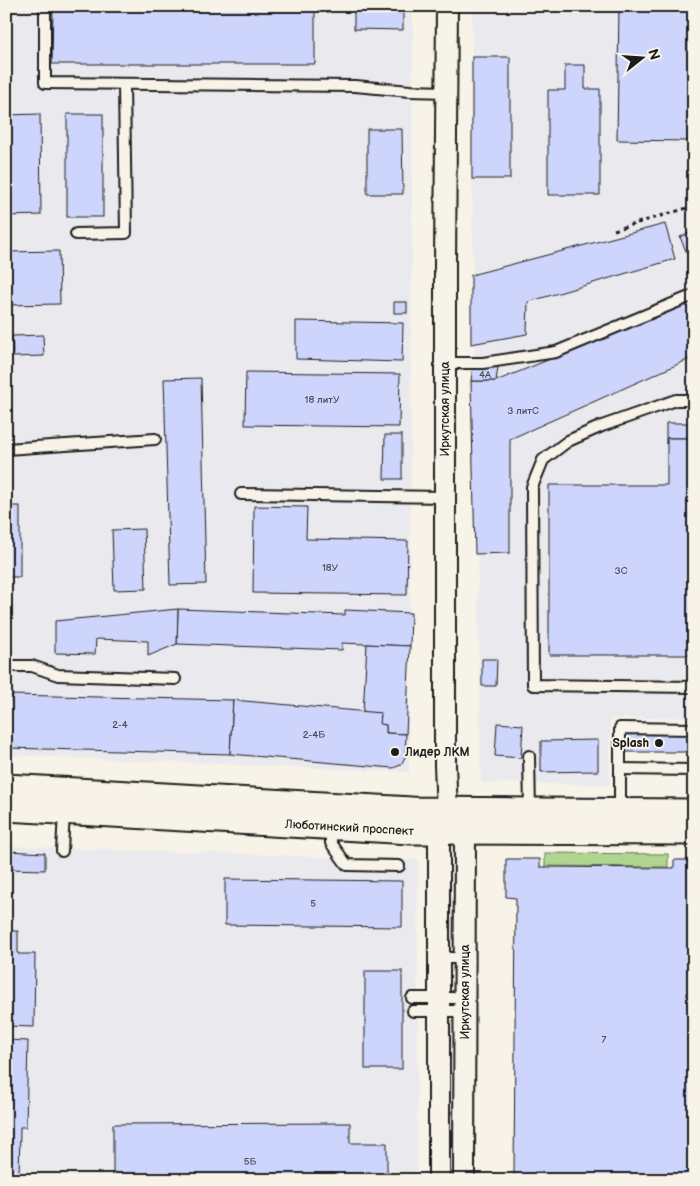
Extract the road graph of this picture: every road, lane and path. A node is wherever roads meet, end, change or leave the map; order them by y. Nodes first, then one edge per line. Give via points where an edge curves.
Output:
1 (45, 6) edge
2 (447, 6) edge
3 (124, 84) junction
4 (447, 92) junction
5 (694, 206) edge
6 (614, 230) dead end
7 (76, 234) dead end
8 (694, 295) edge
9 (446, 363) junction
10 (694, 400) edge
11 (155, 439) dead end
12 (6, 449) edge
13 (241, 494) dead end
14 (445, 497) junction
15 (6, 666) edge
16 (175, 679) dead end
17 (694, 687) edge
18 (694, 729) edge
19 (529, 756) dead end
20 (620, 770) junction
21 (694, 770) edge
22 (6, 788) edge
23 (6, 808) edge
24 (64, 811) junction
25 (530, 811) junction
26 (620, 812) junction
27 (694, 812) edge
28 (443, 821) junction
29 (331, 826) junction
30 (465, 832) junction
31 (694, 832) edge
32 (62, 851) dead end
33 (399, 866) dead end
34 (439, 958) junction
35 (464, 958) junction
36 (412, 998) dead end
37 (439, 1005) junction
38 (464, 1005) junction
39 (413, 1011) dead end
40 (452, 1043) junction
41 (452, 1146) junction
42 (439, 1180) edge
43 (464, 1180) edge

1 - 3 lane via 45,83
2 - 4 street, Иркутская улица
3 - 4 lane via 355,86
3 - 7 lane via 126,233
4 - 9 street, Иркутская улица
5 - 6 path
8 - 9 lane via 556,352 483,363
9 - 14 street, Иркутская улица
10 - 17 lane via 676,400 568,441 544,460 532,487 533,685
11 - 12 lane
13 - 14 lane
14 - 28 street, Иркутская улица
15 - 16 lane via 32,666 58,676
18 - 20 lane via 620,728
19 - 25 lane
20 - 21 lane
20 - 26 lane
22 - 28 street, Люботинский проспект
23 - 24 street, Люботинский проспект
24 - 29 street, Люботинский проспект
24 - 32 lane
25 - 26 street, Люботинский проспект
25 - 28 street, Люботинский проспект
26 - 27 street, Люботинский проспект
28 - 29 street, Люботинский проспект
28 - 30 street, Люботинский проспект
28 - 34 street, Иркутская улица
29 - 33 lane via 330,843 347,865
30 - 31 street, Люботинский проспект
30 - 35 street, Иркутская улица
34 - 35 lane
34 - 37 street, Иркутская улица
35 - 38 street, Иркутская улица
36 - 37 lane
37 - 38 lane
37 - 39 lane
37 - 40 street, Иркутская улица
38 - 40 street, Иркутская улица
40 - 41 street, Иркутская улица
41 - 42 street, Иркутская улица
41 - 43 street, Иркутская улица

